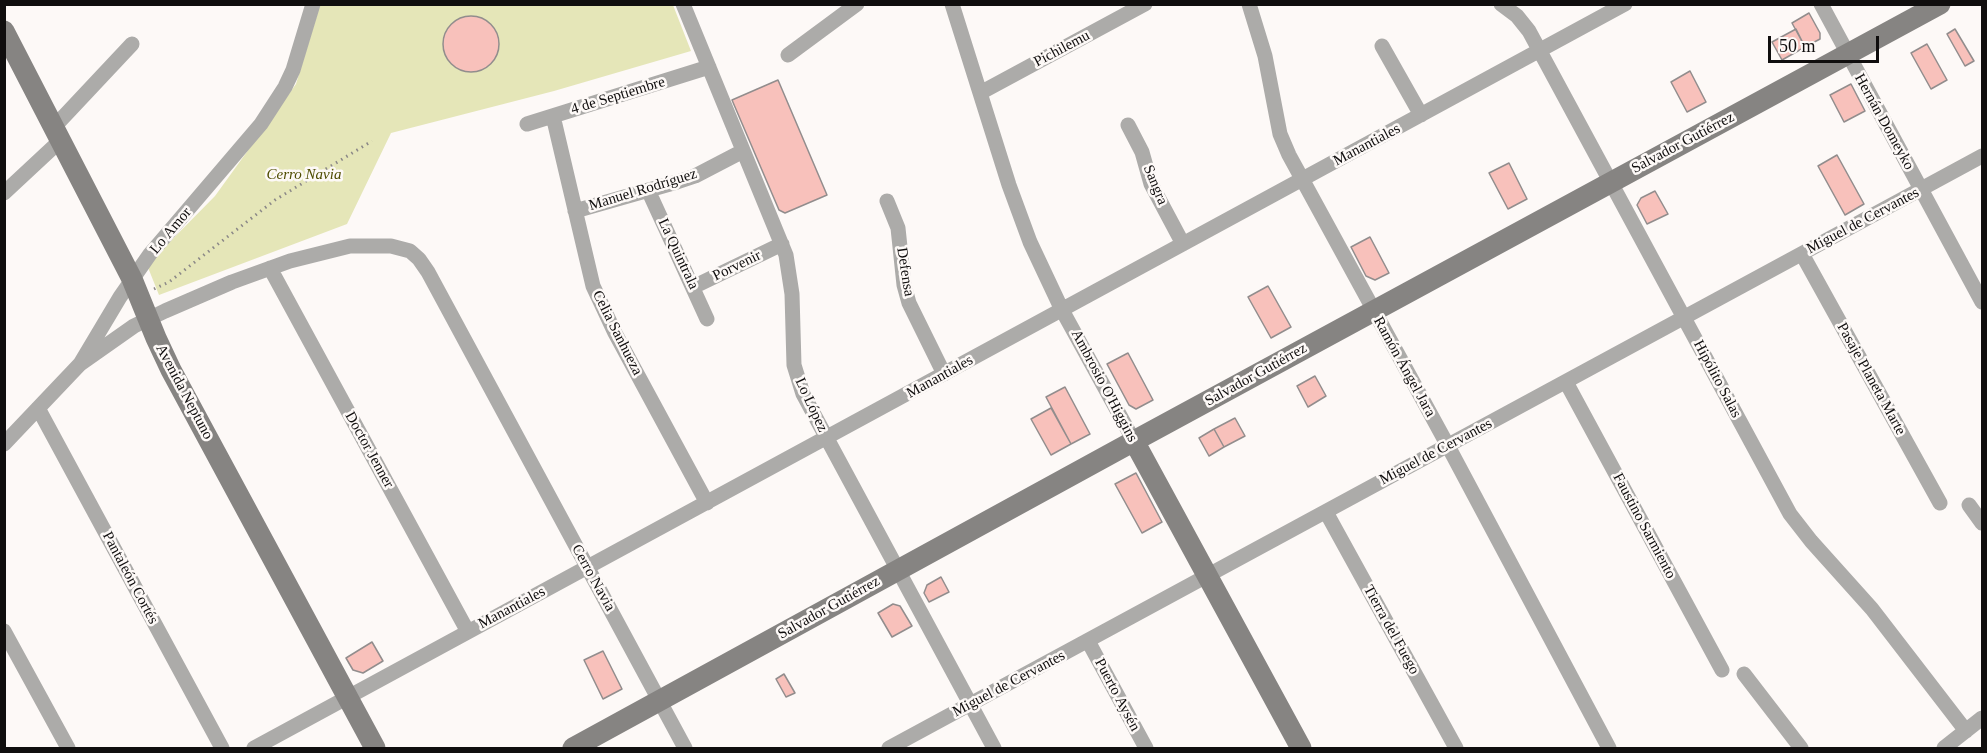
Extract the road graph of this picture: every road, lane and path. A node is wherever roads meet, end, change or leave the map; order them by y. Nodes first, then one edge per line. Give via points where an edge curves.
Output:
1 (313, 4) edge
2 (683, 4) edge
3 (857, 4) edge
4 (952, 4) edge
5 (1145, 4) edge
6 (1249, 4) edge
7 (1501, 4) edge
8 (1625, 4) edge
9 (1821, 4) edge
10 (1940, 4) edge
11 (4, 31) edge
12 (132, 44) dead end
13 (1382, 46) dead end
14 (1540, 51) junction
15 (1848, 54) junction
16 (788, 55) dead end
17 (709, 67) junction
18 (980, 93) junction
19 (1421, 115) junction
20 (553, 116) junction
21 (527, 124) dead end
22 (1128, 124) dead end
23 (58, 133) junction
24 (372, 141) dead end
25 (743, 151) junction
26 (1983, 156) edge
27 (1302, 180) junction
28 (1611, 182) junction
29 (1921, 189) junction
30 (648, 190) junction
31 (4, 193) edge
32 (887, 201) dead end
33 (575, 211) junction
34 (782, 244) junction
35 (1183, 244) junction
36 (1802, 254) junction
37 (270, 268) junction
38 (693, 287) junction
39 (136, 288) junction
40 (1982, 298) edge
41 (1062, 310) junction
42 (1374, 311) junction
43 (1684, 318) junction
44 (707, 319) dead end
45 (148, 320) junction
46 (80, 364) junction
47 (944, 374) junction
48 (1566, 382) junction
49 (38, 408) junction
50 (826, 438) junction
51 (1134, 441) junction
52 (4, 444) edge
53 (1448, 446) junction
54 (706, 503) junction
55 (1940, 503) dead end
56 (1969, 505) dead end
57 (1326, 512) junction
58 (1983, 523) edge
59 (587, 568) junction
60 (898, 570) junction
61 (1207, 576) junction
62 (4, 631) edge
63 (468, 632) junction
64 (1088, 641) junction
65 (1722, 670) dead end
66 (1744, 674) dead end
67 (347, 698) junction
68 (660, 701) junction
69 (970, 705) junction
70 (1983, 718) edge
71 (1966, 731) junction
72 (68, 748) edge
73 (222, 748) edge
74 (254, 748) edge
75 (375, 748) edge
76 (573, 748) edge
77 (686, 748) edge
78 (890, 748) edge
79 (994, 748) edge
80 (1146, 748) edge
81 (1301, 748) edge
82 (1456, 748) edge
83 (1609, 748) edge
84 (1802, 748) edge
85 (1944, 748) edge

1 - 39 street, Lo Amor via 293,69 273,106 150,254
2 - 17 street, Lo López
3 - 16 street
4 - 18 street, Ambrosio O'Higgins
5 - 18 street, Pichilemu
6 - 27 street, Ramón Ángel Jara via 1265,57 1280,134
7 - 14 street, Hipólito Salas via 1524,23
8 - 14 street, Manantiales
9 - 15 street, Hernán Domeyko
10 - 15 main road, Salvador Gutiérrez
11 - 23 main road, Avenida Neptuno
12 - 23 street
13 - 19 street
14 - 19 street, Manantiales
14 - 28 street, Hipólito Salas
15 - 28 main road, Salvador Gutiérrez
15 - 29 street, Hernán Domeyko
17 - 20 street, 4 de Septiembre
17 - 25 street, Lo López
18 - 41 street, Ambrosio O'Higgins via 1027,233
19 - 27 street, Manantiales
20 - 21 street, 4 de Septiembre
20 - 33 street, Celia Sanhueza
22 - 35 street, Sangra via 1142,152 1151,184
23 - 31 street
23 - 39 main road, Avenida Neptuno
24 - 39 path via 274,200 169,282
25 - 30 street, Manuel Rodríguez via 695,176
25 - 34 street, Lo López
26 - 29 street, Miguel de Cervantes
27 - 35 street, Manantiales
27 - 42 street, Ramón Ángel Jara
28 - 42 main road, Salvador Gutiérrez
28 - 43 street, Hipólito Salas
29 - 36 street, Miguel de Cervantes
29 - 40 street, Hernán Domeyko
30 - 33 street, Manuel Rodríguez
30 - 38 street, La Quintrala
32 - 47 street, Defensa via 898,228 909,303
33 - 54 street, Celia Sanhueza via 593,286
34 - 38 street, Porvenir
34 - 50 street, Lo López via 791,280 794,365 803,394
35 - 41 street, Manantiales
36 - 43 street, Miguel de Cervantes
36 - 55 street, Pasaje Planeta Marte
37 - 45 street, Cerro Navia
37 - 59 street, Cerro Navia via 350,246 398,246 415,254
37 - 63 street, Doctor Jenner
38 - 44 street, La Quintrala
39 - 45 main road, Avenida Neptuno
39 - 46 street, Lo Amor
41 - 47 street, Manantiales
41 - 51 street, Ambrosio O'Higgins
42 - 51 main road, Salvador Gutiérrez
42 - 53 street, Ramón Ángel Jara
43 - 48 street, Miguel de Cervantes
43 - 71 street, Hipólito Salas via 1790,514 1872,609
45 - 46 street, Cerro Navia
45 - 67 main road, Avenida Neptuno
46 - 49 street, Lo Amor
47 - 50 street, Manantiales
48 - 53 street, Miguel de Cervantes
48 - 65 street, Faustino Sarmiento
49 - 52 street, Lo Amor
49 - 73 street, Pantaleón Cortés
50 - 54 street, Manantiales
50 - 60 street, Lo López
51 - 60 main road, Salvador Gutiérrez
51 - 61 main road, Ambrosio O'Higgins
53 - 57 street, Miguel de Cervantes
53 - 83 street, Ramón Ángel Jara
54 - 59 street, Manantiales
56 - 58 street
57 - 61 street, Miguel de Cervantes
57 - 82 street, Tierra del Fuego
59 - 63 street, Manantiales
59 - 68 street, Cerro Navia
60 - 68 main road, Salvador Gutiérrez
60 - 69 street, Lo López
61 - 64 street, Miguel de Cervantes
61 - 81 main road, Ambrosio O'Higgins
62 - 72 street
63 - 67 street, Manantiales
64 - 69 street, Miguel de Cervantes
64 - 80 street, Puerto Aysén
66 - 84 street
67 - 74 street, Manantiales
67 - 75 main road, Avenida Neptuno
68 - 76 main road, Salvador Gutiérrez
68 - 77 street, Cerro Navia
69 - 78 street, Miguel de Cervantes
69 - 79 street, Lo López
70 - 71 street
71 - 85 street

